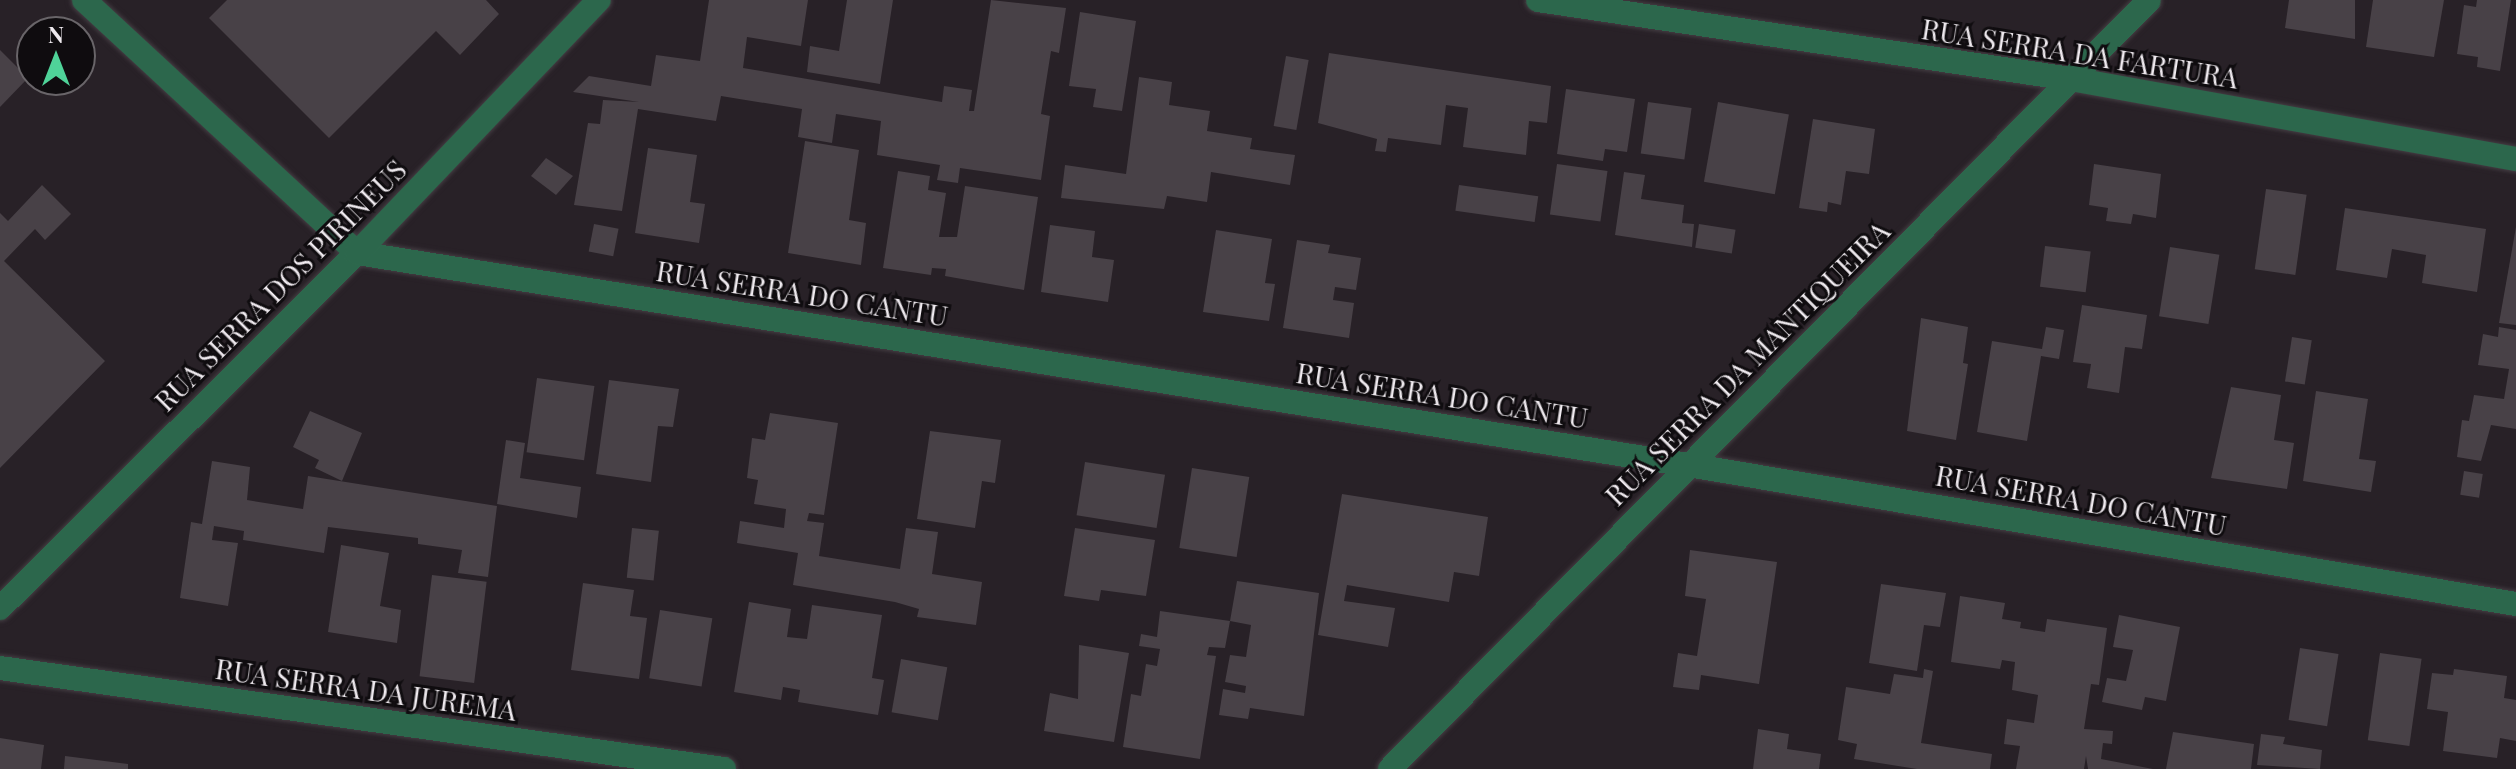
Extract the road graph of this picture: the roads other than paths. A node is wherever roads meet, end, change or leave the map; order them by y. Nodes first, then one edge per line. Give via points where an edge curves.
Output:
1 (84, 0) edge
2 (599, 0) edge
3 (1538, 0) edge
4 (2149, 0) edge
5 (2071, 79) junction
6 (2516, 159) edge
7 (357, 253) junction
8 (1688, 465) junction
9 (2516, 604) edge
10 (0, 608) edge
11 (0, 668) edge
12 (724, 769) edge
13 (1390, 769) edge

1 - 7 street
2 - 7 street, RUA SERRA DOS PIRINEUS
3 - 5 street, RUA SERRA DA FARTURA
4 - 5 street, RUA SERRA DA MANTIQUEIRA
5 - 6 street, RUA SERRA DA FARTURA
5 - 8 street, RUA SERRA DA MANTIQUEIRA
7 - 8 street, RUA SERRA DO CANTU
7 - 10 street, RUA SERRA DOS PIRINEUS
8 - 9 street, RUA SERRA DO CANTU
8 - 13 street, RUA SERRA DA MANTIQUEIRA
11 - 12 street, RUA SERRA DA JUREMA

